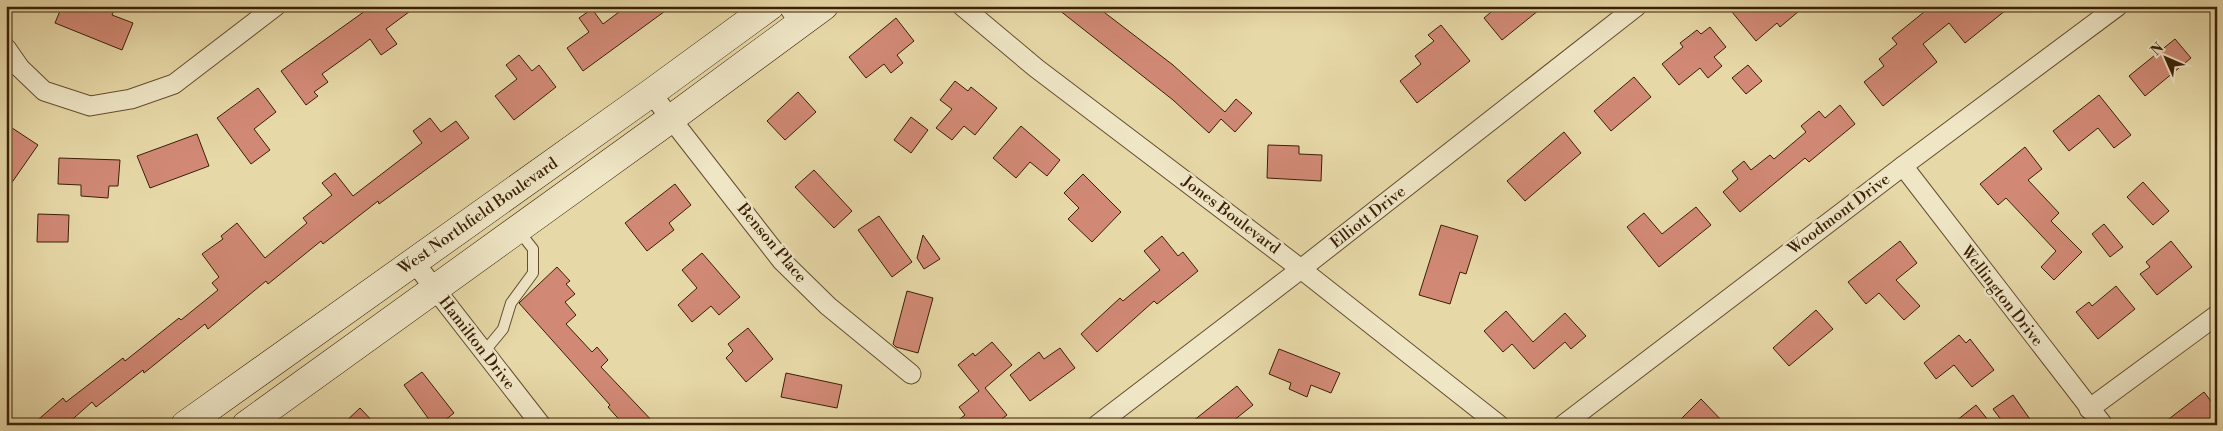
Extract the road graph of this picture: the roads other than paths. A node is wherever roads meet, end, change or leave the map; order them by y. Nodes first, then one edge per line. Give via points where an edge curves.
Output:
1 (276, 6) edge
2 (770, 6) edge
3 (824, 6) edge
4 (962, 6) edge
5 (1637, 6) edge
6 (2118, 6) edge
7 (794, 15) edge
8 (6, 48) edge
9 (652, 93) junction
10 (672, 118) junction
11 (1903, 166) junction
12 (518, 229) junction
13 (414, 262) junction
14 (1302, 269) junction
15 (435, 289) junction
16 (2217, 315) edge
17 (484, 352) junction
18 (911, 374) dead end
19 (2089, 409) junction
20 (185, 425) edge
21 (246, 425) edge
22 (541, 425) edge
23 (1097, 425) edge
24 (1499, 425) edge
25 (1563, 425) edge
26 (2103, 425) edge

1 - 8 street via 174,84 131,99 90,106 44,91 20,68
2 - 9 main road, West Northfield Boulevard
3 - 7 main road, West Northfield Boulevard
4 - 14 street, Jones Boulevard via 1036,68
5 - 14 street, Elliott Drive
6 - 11 street, Woodmont Drive
7 - 10 main road, West Northfield Boulevard
9 - 10 street, Benson Place
9 - 13 main road, West Northfield Boulevard
10 - 12 main road, West Northfield Boulevard
10 - 18 street, Benson Place via 782,261 828,306
11 - 19 street, Wellington Drive
11 - 25 street, Woodmont Drive
12 - 15 main road, West Northfield Boulevard
12 - 17 lane via 533,249 532,273 511,303 503,329
13 - 15 street, Hamilton Drive
13 - 20 main road, West Northfield Boulevard
14 - 23 street, Elliott Drive
14 - 24 street, Jones Boulevard
15 - 17 street, Hamilton Drive
15 - 21 main road, West Northfield Boulevard
16 - 19 street
17 - 22 street, Hamilton Drive
19 - 26 street, Wellington Drive

